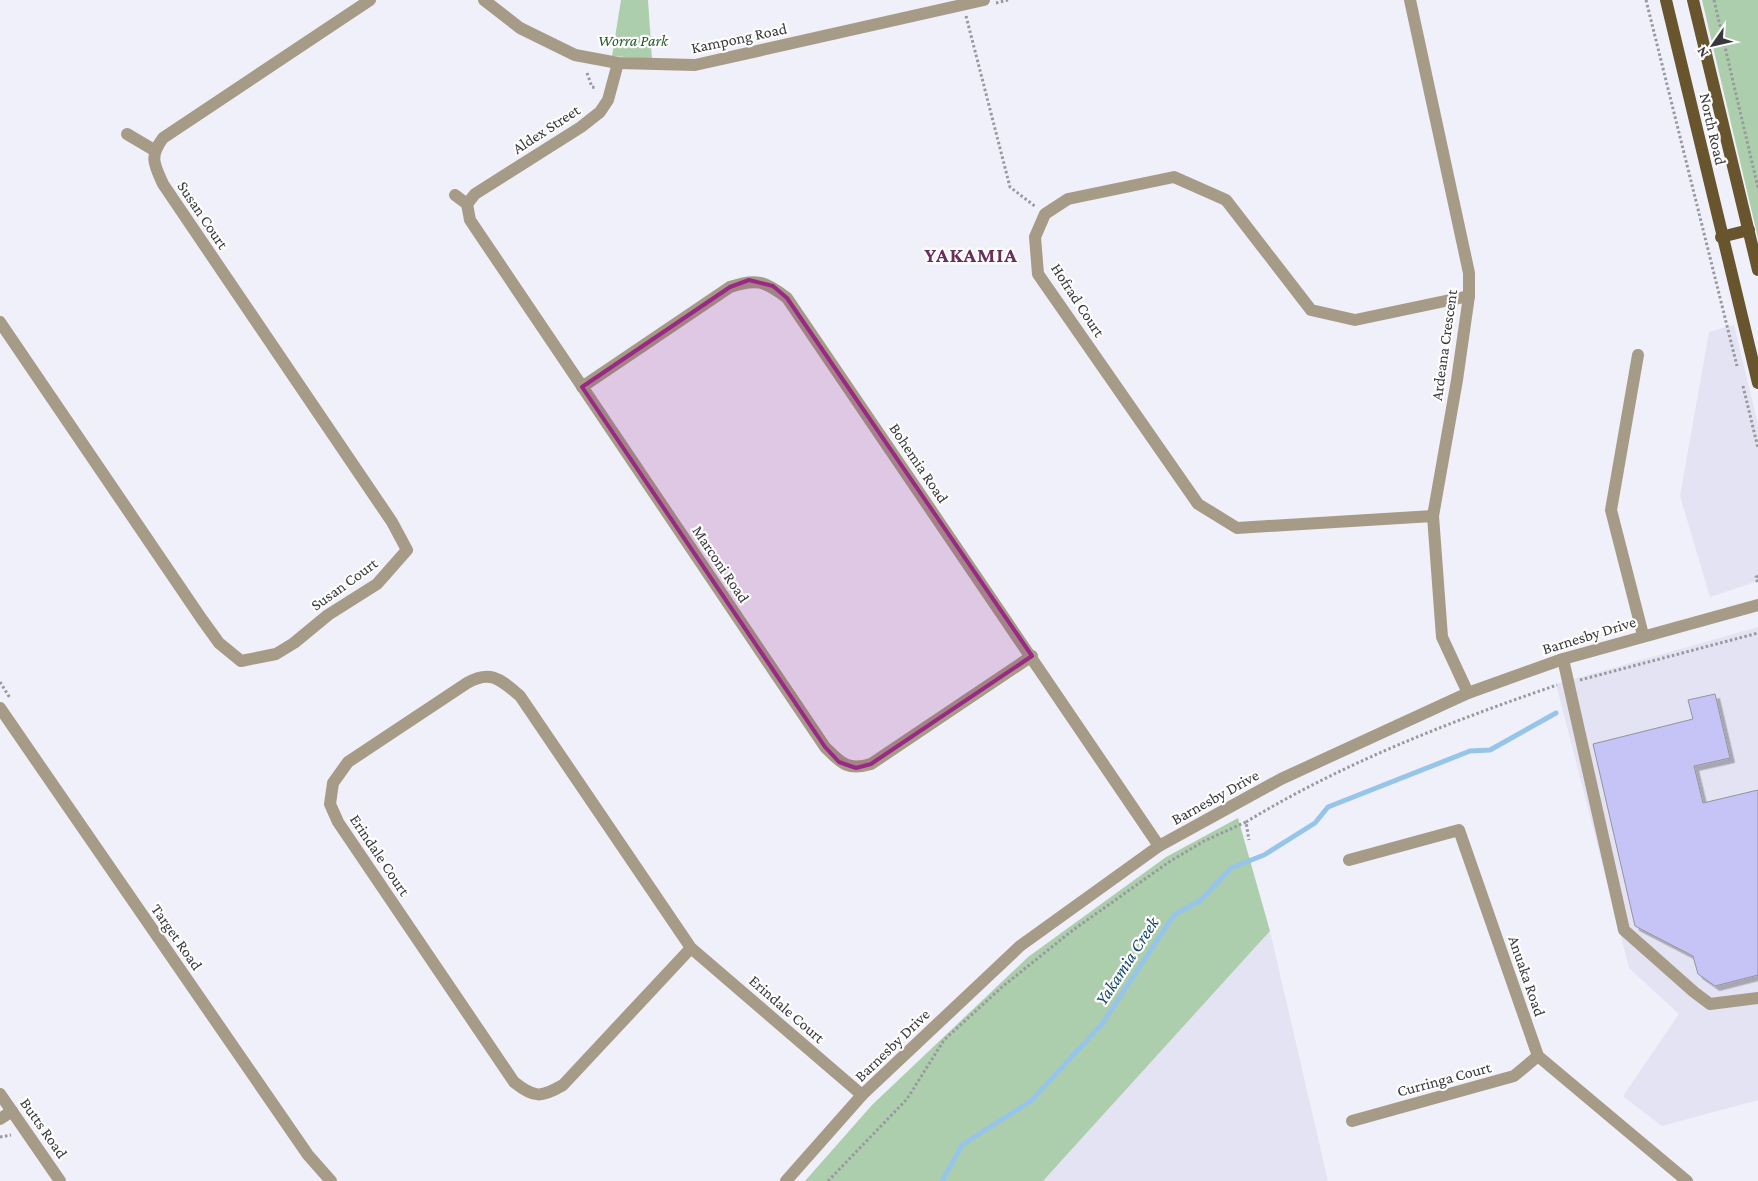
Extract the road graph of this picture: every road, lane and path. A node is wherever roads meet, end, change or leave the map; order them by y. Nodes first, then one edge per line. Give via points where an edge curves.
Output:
1 (370, 0) edge
2 (484, 0) edge
3 (984, 0) edge
4 (1410, 0) edge
5 (1646, 0) edge
6 (1666, 0) edge
7 (1693, 0) edge
8 (1714, 0) edge
9 (964, 10) dead end
10 (618, 63) junction
11 (585, 70) dead end
12 (611, 91) junction
13 (127, 134) dead end
14 (154, 150) junction
15 (1758, 188) edge
16 (455, 195) dead end
17 (467, 204) junction
18 (1045, 214) junction
19 (1749, 230) junction
20 (1721, 237) junction
21 (1758, 270) edge
22 (1468, 296) junction
23 (0, 322) edge
24 (1638, 355) dead end
25 (1739, 372) dead end
26 (1741, 381) dead end
27 (1758, 383) edge
28 (582, 387) junction
29 (1758, 448) edge
30 (1433, 516) junction
31 (1758, 576) edge
32 (1758, 584) edge
33 (1758, 605) edge
34 (1758, 633) edge
35 (1643, 636) junction
36 (1032, 656) junction
37 (1562, 659) junction
38 (1566, 683) junction
39 (1468, 693) junction
40 (0, 708) edge
41 (1246, 822) junction
42 (1249, 840) dead end
43 (1159, 846) junction
44 (1349, 860) dead end
45 (691, 948) junction
46 (1758, 998) edge
47 (1538, 1056) junction
48 (0, 1094) edge
49 (862, 1095) junction
50 (12, 1111) junction
51 (0, 1119) edge
52 (1352, 1121) dead end
53 (60, 1181) edge
54 (331, 1181) edge
55 (786, 1181) edge
56 (828, 1181) edge
57 (1687, 1181) edge

1 - 14 street via 163,138
2 - 10 street, Kampong Road via 520,28 575,56
3 - 10 street, Kampong Road via 695,65
4 - 22 street, Ardeana Crescent via 1469,273
5 - 25 path
6 - 20 main road, North Road
7 - 19 main road, North Road
8 - 15 path
9 - 18 path via 1010,187
10 - 12 street, Aldex Street
11 - 12 path via 592,88
12 - 17 street, Aldex Street via 594,118 475,194
13 - 14 street
14 - 23 street, Susan Court via 154,164 162,184 392,522 407,550 388,574 276,654 241,661 219,643 201,618
16 - 17 street
17 - 28 street, Marconi Road via 470,220
18 - 22 street via 1068,199 1174,177 1226,200 1311,310 1355,320
18 - 30 street, Hofrad Court via 1035,237 1038,274 1198,504 1237,528
19 - 20 main road
19 - 21 main road, North Road
20 - 27 main road, North Road
22 - 30 street, Ardeana Crescent
24 - 35 street via 1612,510
26 - 29 path
28 - 36 street, Bohemia Road via 730,287 749,280 772,286 787,298
28 - 36 street, Marconi Road via 825,747 839,762 856,768 871,764
30 - 39 street, Ardeana Crescent via 1442,638
31 - 32 path
33 - 35 street, Barnesby Drive
34 - 38 path
35 - 37 street, Barnesby Drive
36 - 43 street, Bohemia Road
37 - 38 street
37 - 39 street, Barnesby Drive
38 - 41 path via 1477,712 1378,753 1290,796
38 - 46 street via 1624,930 1710,1004
39 - 43 street, Barnesby Drive via 1280,779
40 - 54 street, Target Road via 308,1155
41 - 42 path
41 - 56 path via 1204,841 1169,862 1073,930 1002,987 944,1040 907,1099
43 - 49 street, Barnesby Drive via 1020,946
44 - 47 street, Anuaka Road via 1458,830
45 - 45 street, Erindale Court via 520,696 498,678 480,675 467,683 348,762 333,783 330,804 338,822 514,1082 530,1094 548,1094 563,1085
45 - 49 street, Erindale Court
47 - 52 street, Curringa Court via 1514,1076
47 - 57 street
48 - 50 street, Butts Road
49 - 55 street, Barnesby Drive
50 - 51 street
50 - 53 street, Butts Road

